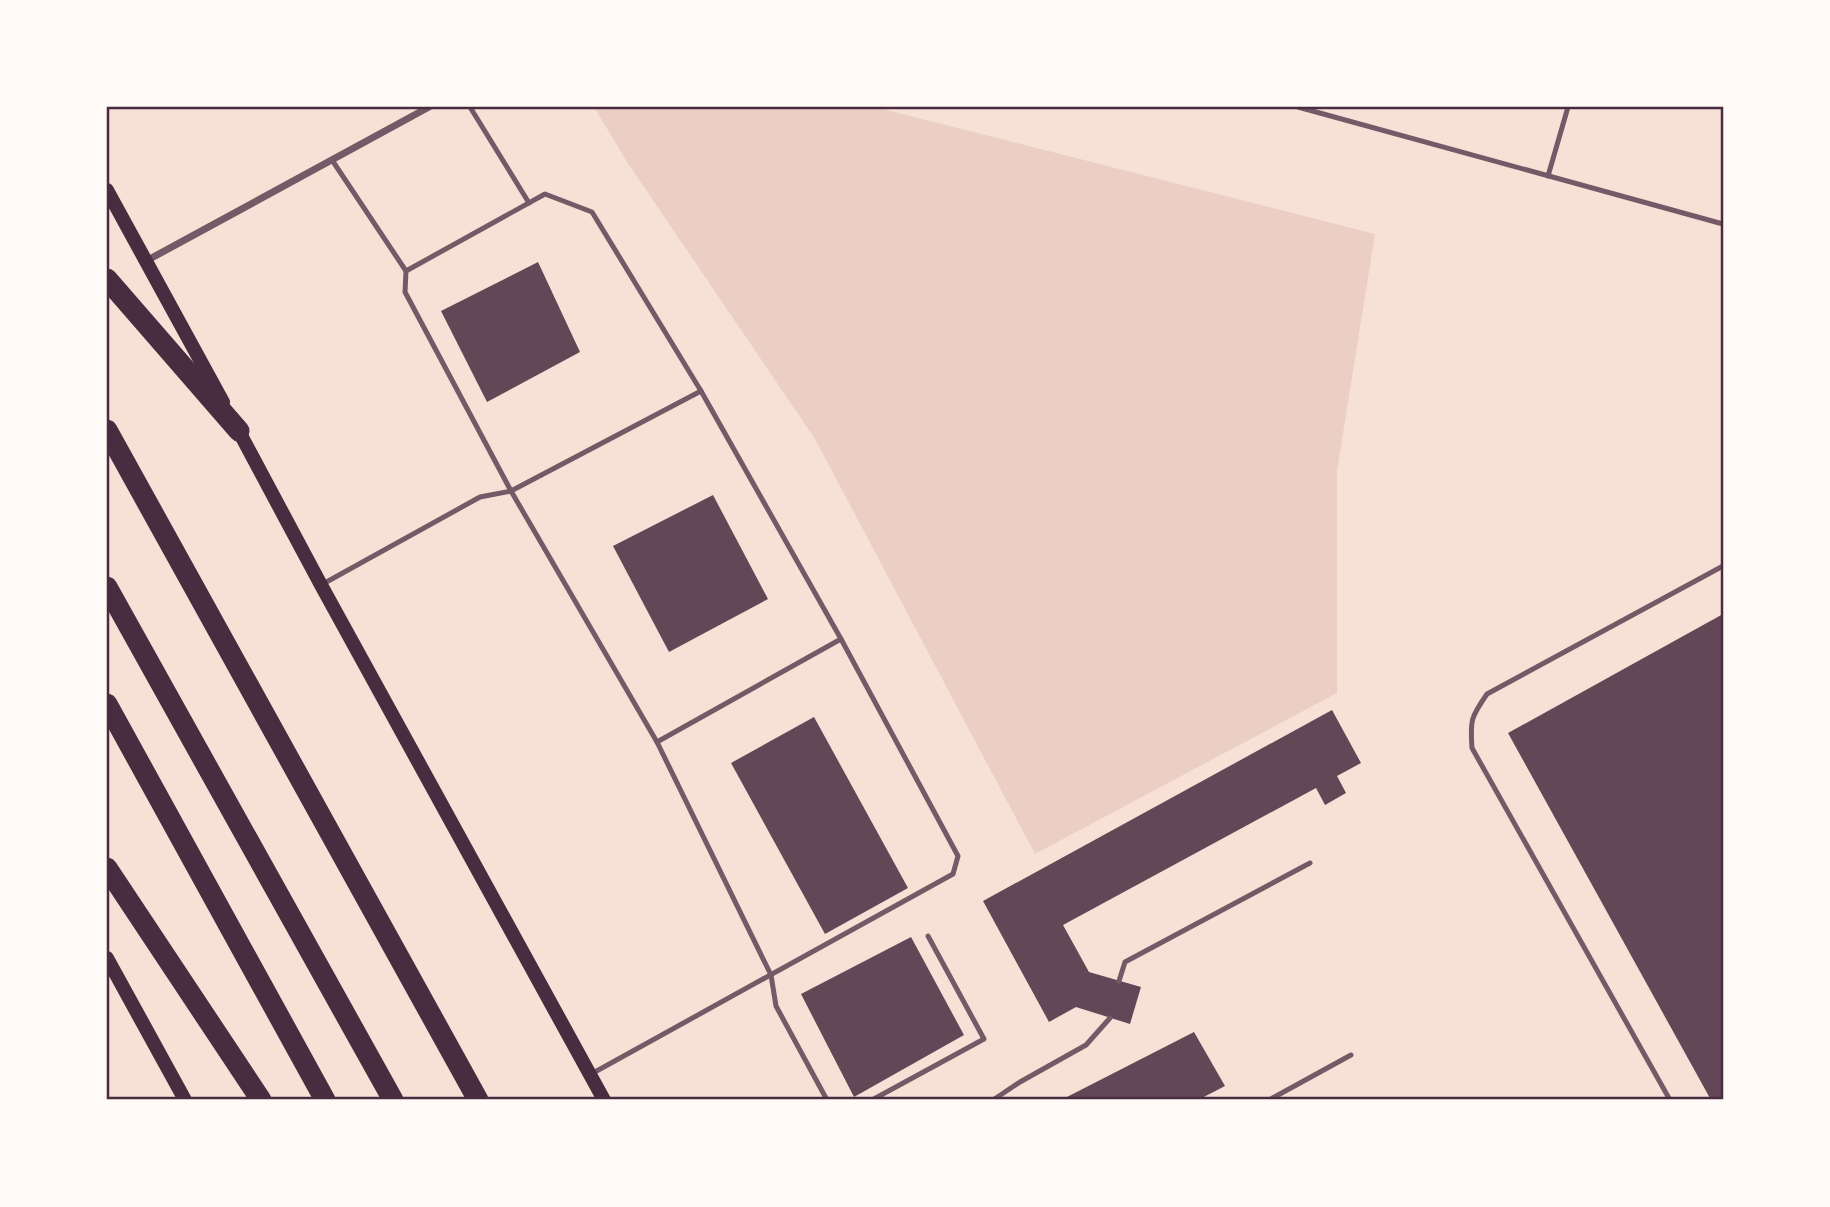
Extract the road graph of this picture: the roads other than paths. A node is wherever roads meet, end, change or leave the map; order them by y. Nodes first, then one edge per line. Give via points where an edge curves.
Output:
1 (429, 107) edge
2 (470, 107) edge
3 (1298, 107) edge
4 (1568, 107) edge
5 (331, 160) junction
6 (1548, 176) junction
7 (107, 190) edge
8 (529, 203) junction
9 (1723, 224) edge
10 (146, 261) junction
11 (406, 271) junction
12 (107, 279) edge
13 (701, 391) junction
14 (107, 430) edge
15 (239, 431) junction
16 (511, 491) junction
17 (1723, 566) edge
18 (321, 585) junction
19 (107, 587) edge
20 (841, 639) junction
21 (107, 704) edge
22 (657, 742) junction
23 (1310, 863) dead end
24 (107, 867) edge
25 (928, 936) dead end
26 (107, 958) edge
27 (771, 975) junction
28 (1119, 981) dead end
29 (1110, 1018) dead end
30 (1351, 1055) dead end
31 (590, 1074) junction
32 (185, 1100) edge
33 (261, 1100) edge
34 (325, 1100) edge
35 (393, 1100) edge
36 (478, 1100) edge
37 (604, 1100) edge
38 (827, 1100) edge
39 (872, 1100) edge
40 (993, 1100) edge
41 (1269, 1100) edge
42 (1671, 1100) edge

1 - 5 street
2 - 8 lane
3 - 6 lane
4 - 6 lane
5 - 10 street
5 - 11 lane
6 - 9 lane
7 - 10 main road
8 - 11 lane
8 - 13 lane via 545,194 592,212
10 - 15 main road
11 - 16 lane via 405,292
12 - 15 highway
13 - 16 lane
13 - 20 lane
14 - 36 highway
15 - 18 main road
16 - 18 lane via 480,497
16 - 22 lane
17 - 42 lane via 1487,694 1470,725 1472,748
18 - 31 main road
19 - 35 highway
20 - 22 lane
20 - 27 lane via 958,856 953,874
21 - 34 highway
22 - 27 lane
23 - 28 lane via 1125,962
24 - 33 highway
25 - 39 lane via 984,1039
26 - 32 main road
27 - 31 lane
27 - 38 lane via 776,1006
29 - 40 lane via 1086,1045
30 - 41 lane
31 - 37 main road

